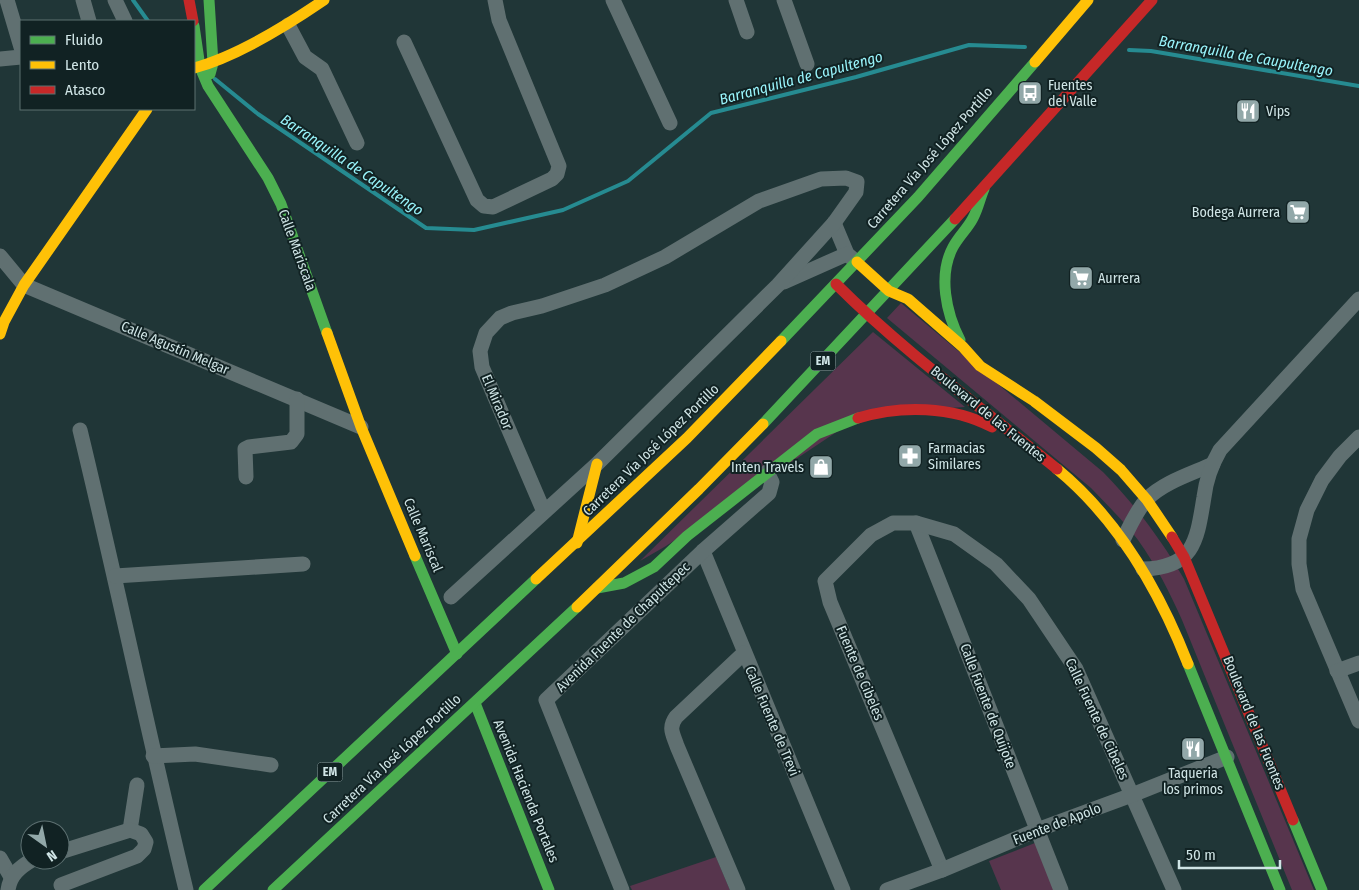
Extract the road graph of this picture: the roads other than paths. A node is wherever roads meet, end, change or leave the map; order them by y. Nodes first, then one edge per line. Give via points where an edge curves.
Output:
1 (7, 0) edge
2 (83, 0) edge
3 (115, 0) edge
4 (190, 0) edge
5 (209, 0) edge
6 (324, 0) edge
7 (495, 0) edge
8 (613, 0) edge
9 (736, 0) edge
10 (784, 0) edge
11 (1068, 0) edge
12 (1152, 0) edge
13 (1086, 2) edge
14 (89, 20) edge
15 (125, 20) edge
16 (193, 20) edge
17 (288, 25) junction
18 (195, 30) edge
19 (747, 32) dead end
20 (404, 42) dead end
21 (20, 44) edge
22 (20, 57) edge
23 (0, 59) edge
24 (807, 64) dead end
25 (203, 66) edge
26 (146, 110) edge
27 (670, 123) dead end
28 (357, 143) dead end
29 (985, 188) junction
30 (834, 223) junction
31 (0, 256) edge
32 (852, 258) junction
33 (836, 284) junction
34 (24, 285) junction
35 (778, 285) junction
36 (889, 291) junction
37 (1358, 304) edge
38 (867, 315) junction
39 (0, 334) edge
40 (963, 347) junction
41 (296, 399) junction
42 (361, 427) junction
43 (80, 430) dead end
44 (1359, 437) edge
45 (1030, 446) junction
46 (597, 464) junction
47 (1213, 464) junction
48 (768, 472) junction
49 (246, 477) dead end
50 (1147, 500) junction
51 (544, 512) junction
52 (916, 523) junction
53 (1123, 540) junction
54 (577, 542) junction
55 (703, 551) junction
56 (1184, 557) junction
57 (302, 564) dead end
58 (1144, 569) junction
59 (115, 576) junction
60 (597, 588) junction
61 (451, 597) dead end
62 (744, 652) junction
63 (457, 654) junction
64 (1359, 662) edge
65 (1337, 671) junction
66 (475, 703) junction
67 (1359, 721) edge
68 (153, 756) junction
69 (1226, 757) junction
70 (271, 765) dead end
71 (137, 785) dead end
72 (1132, 795) junction
73 (130, 830) junction
74 (1037, 830) junction
75 (70, 849) edge
76 (0, 858) edge
77 (20, 867) edge
78 (942, 870) junction
79 (10, 884) edge
80 (61, 885) dead end
81 (186, 890) edge
82 (204, 890) edge
83 (273, 890) edge
84 (549, 890) edge
85 (622, 890) edge
86 (738, 890) edge
87 (843, 890) edge
88 (887, 890) edge
89 (1061, 890) edge
90 (1174, 890) edge
91 (1280, 890) edge
92 (1322, 890) edge

1 - 21 street
2 - 14 street
3 - 15 street
4 - 16 main road
5 - 25 main road, Calle Mariscala
6 - 17 main road
7 - 20 street via 499,20 559,166 552,180 494,208 484,206 478,200
8 - 27 street
9 - 19 street
10 - 24 street
11 - 13 street
12 - 29 main road, Carretera Vía José López Portillo / EM
13 - 32 main road, Carretera Vía José López Portillo / EM via 924,189
17 - 25 main road
17 - 28 street via 305,57 322,69
18 - 25 main road, Calle Mariscala
22 - 23 street
25 - 42 main road, Calle Mariscala via 208,86 268,178 281,204
26 - 34 main road
29 - 36 main road, Carretera Vía José López Portillo / EM
29 - 40 main road via 973,218 949,256 947,303 952,325
30 - 32 street
30 - 35 street, El Mirador
30 - 51 street, El Mirador via 856,192 857,182 846,178 821,179 759,201 665,258 605,285 500,318 486,333 480,351 482,367
31 - 34 street, Calle Agustín Melgar
32 - 33 main road, Carretera Vía José López Portillo / EM
32 - 35 street
32 - 36 main road
33 - 38 main road
33 - 54 main road, Carretera Vía José López Portillo / EM via 687,438
34 - 39 main road
34 - 41 street, Calle Agustín Melgar
35 - 46 street, El Mirador
36 - 38 main road, Carretera Vía José López Portillo / EM
36 - 40 main road, Boulevard de las Fuentes via 908,299
37 - 47 street via 1230,437
38 - 45 main road, Boulevard de las Fuentes via 960,393
38 - 60 main road, Carretera Vía José López Portillo / EM
40 - 50 main road, Boulevard de las Fuentes via 980,366 1034,400 1096,448
41 - 42 street, Calle Agustín Melgar
41 - 49 street via 295,439 245,449
42 - 63 main road, Calle Mariscal
43 - 59 street
44 - 65 street via 1322,480 1307,510 1299,539 1303,589
45 - 48 main road via 974,418 930,410 894,412 867,415 817,434
45 - 53 main road, Boulevard de las Fuentes via 1082,492
46 - 51 street, El Mirador
46 - 54 main road
47 - 50 street via 1161,488
47 - 56 street via 1198,535
48 - 55 street, Avenida Fuente de Chapultepec via 772,482 769,494
48 - 60 main road via 687,536 654,567 624,583
50 - 53 street
50 - 56 main road, Boulevard de las Fuentes
51 - 61 street
52 - 72 street, Calle Fuente de Cibeles via 954,534 996,564 1029,599 1076,669
52 - 74 street, Calle Fuente de Quijote
52 - 78 street, Fuente de Cibeles via 893,523 871,535 825,581 830,602
53 - 58 main road, Boulevard de las Fuentes
54 - 63 main road, Carretera Vía José López Portillo / EM
55 - 62 street, Calle Fuente de Trevi
55 - 85 street, Avenida Fuente de Chapultepec via 546,700
56 - 58 street via 1171,565
56 - 92 main road, Boulevard de las Fuentes
57 - 59 street
58 - 69 main road, Boulevard de las Fuentes via 1174,628
59 - 68 street
60 - 66 main road, Carretera Vía José López Portillo / EM
62 - 86 street via 671,724
62 - 87 street, Calle Fuente de Trevi
63 - 82 main road, Carretera Vía José López Portillo / EM
64 - 65 street
65 - 67 street
66 - 83 main road, Carretera Vía José López Portillo / EM
66 - 84 main road, Avenida Hacienda Portales
68 - 70 street via 195,754
68 - 81 street
69 - 72 street, Fuente de Apolo
69 - 91 main road, Boulevard de las Fuentes
71 - 73 street
72 - 74 street, Fuente de Apolo
72 - 90 street, Calle Fuente de Cibeles
73 - 75 street
73 - 80 street via 140,834 146,842 137,856
74 - 78 street, Fuente de Apolo
74 - 89 street, Calle Fuente de Quijote
76 - 79 street
77 - 79 street
78 - 88 street, Fuente de Apolo

